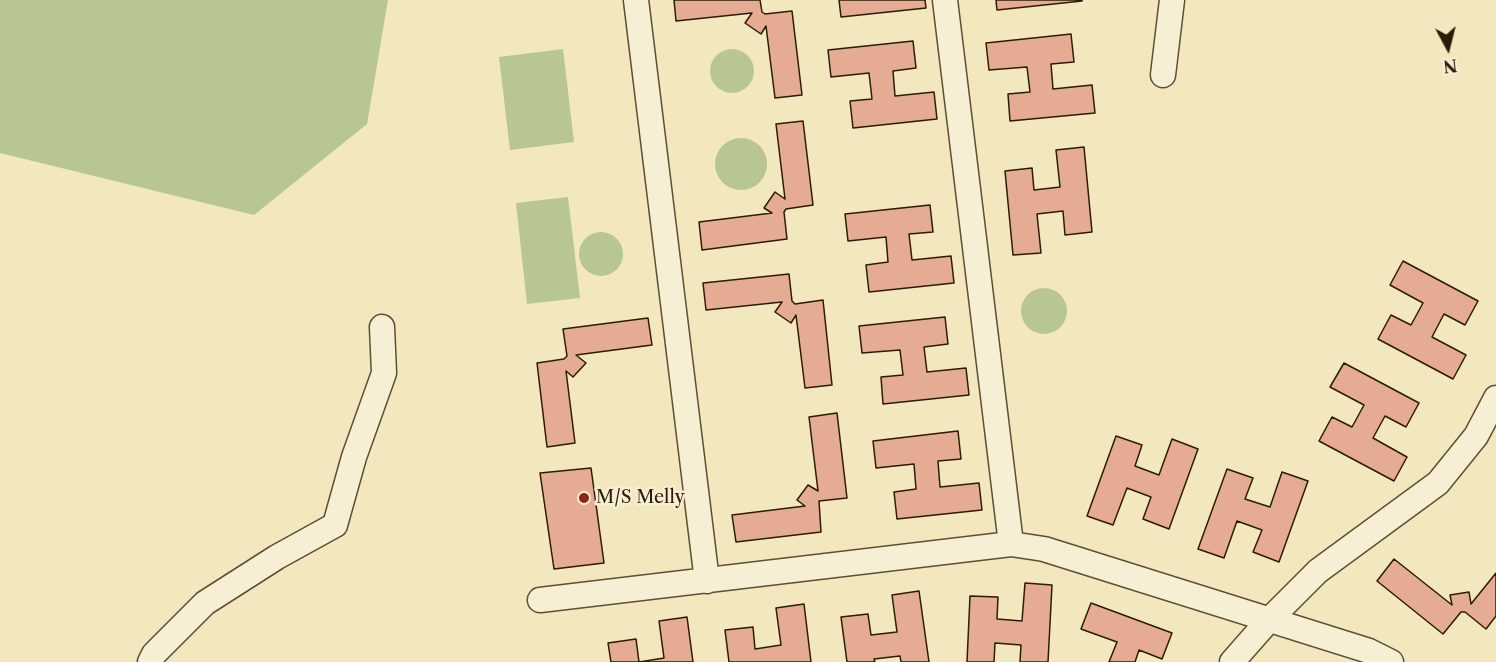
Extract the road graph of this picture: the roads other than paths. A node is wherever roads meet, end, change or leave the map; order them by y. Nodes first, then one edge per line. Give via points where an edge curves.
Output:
1 (636, 0) edge
2 (945, 0) edge
3 (1172, 0) edge
4 (1163, 75) dead end
5 (382, 327) dead end
6 (1496, 398) edge
7 (1011, 544) junction
8 (707, 581) junction
9 (540, 600) dead end
10 (1268, 621) junction
11 (150, 662) edge
12 (1232, 662) edge
13 (1391, 662) edge

1 - 8 street
2 - 7 street
3 - 4 street
5 - 11 street via 384,373 335,525 205,603
6 - 10 street via 1476,436 1438,483 1318,571
7 - 8 street
7 - 10 street via 1044,549
8 - 9 street
10 - 12 street
10 - 13 street via 1369,651

